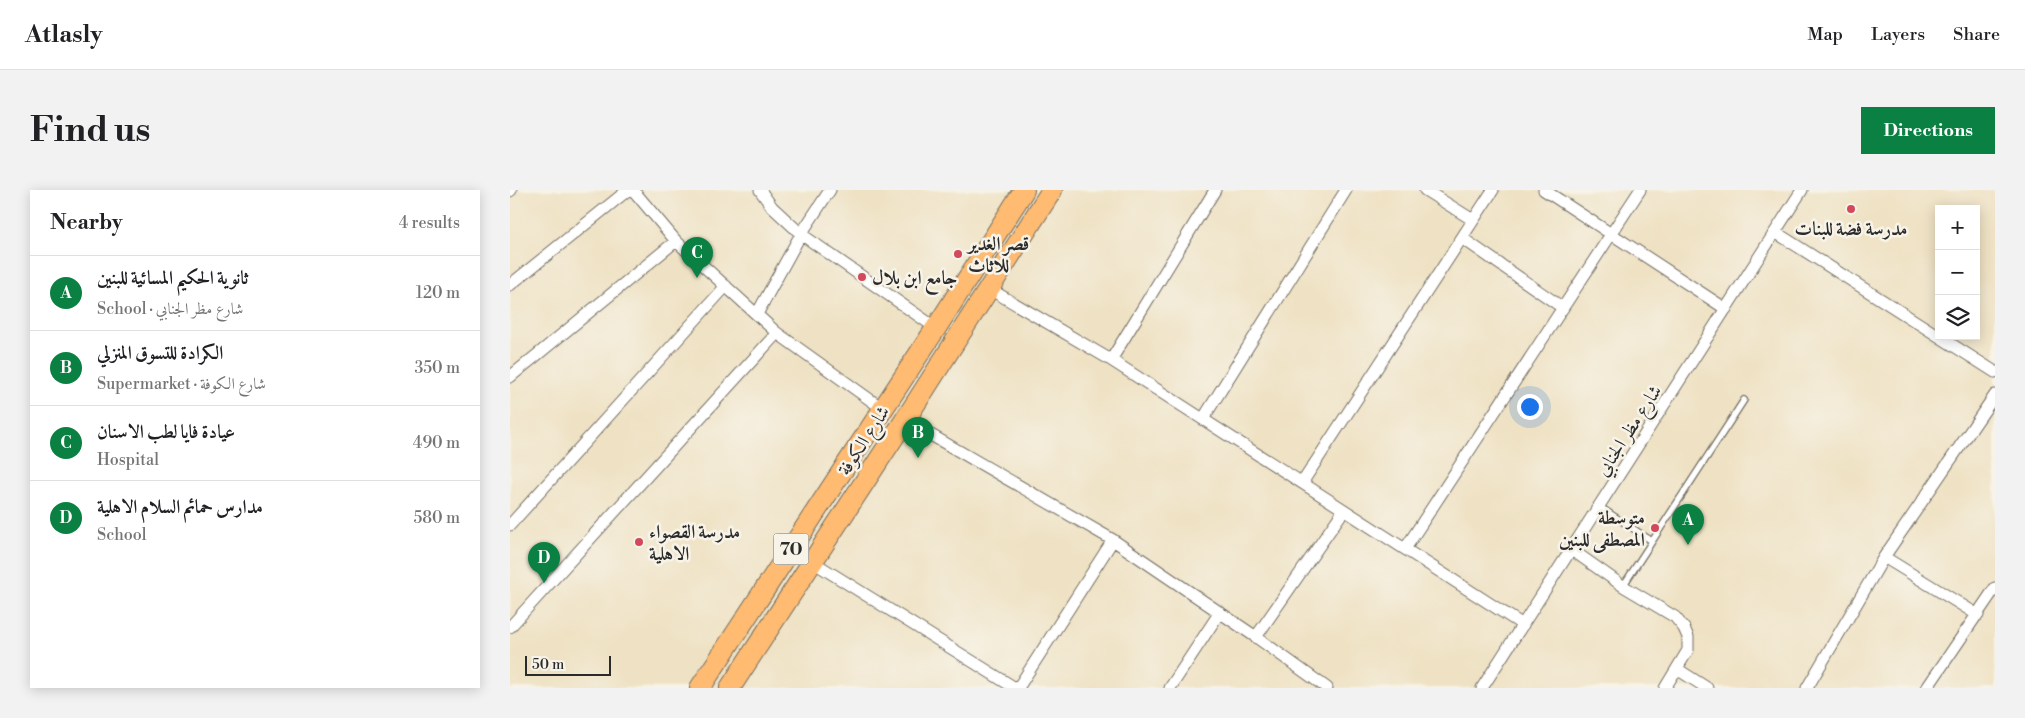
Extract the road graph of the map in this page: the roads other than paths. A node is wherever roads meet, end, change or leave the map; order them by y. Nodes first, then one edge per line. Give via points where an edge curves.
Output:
1 (628, 190) edge
2 (633, 190) edge
3 (760, 190) edge
4 (830, 190) edge
5 (1024, 190) edge
6 (1052, 190) edge
7 (1216, 190) edge
8 (1346, 190) edge
9 (1425, 190) edge
10 (1493, 190) edge
11 (1544, 190) edge
12 (1640, 190) edge
13 (1802, 190) edge
14 (1473, 220) junction
15 (1775, 232) junction
16 (802, 234) junction
17 (1612, 234) junction
18 (1462, 238) junction
19 (676, 241) junction
20 (510, 285) edge
21 (726, 286) junction
22 (988, 288) junction
23 (1563, 308) junction
24 (1726, 309) junction
25 (757, 314) junction
26 (936, 328) junction
27 (777, 333) junction
28 (1111, 360) junction
29 (1995, 372) edge
30 (510, 377) edge
31 (1995, 395) edge
32 (1744, 400) dead end
33 (883, 409) junction
34 (1203, 419) junction
35 (905, 420) junction
36 (1302, 483) junction
37 (1600, 507) junction
38 (1344, 510) junction
39 (510, 525) edge
40 (1113, 540) junction
41 (1652, 541) junction
42 (1405, 549) junction
43 (1572, 550) junction
44 (1884, 557) junction
45 (813, 562) junction
46 (1623, 586) junction
47 (1995, 588) edge
48 (1220, 612) junction
49 (1978, 615) junction
50 (1523, 625) junction
51 (510, 627) edge
52 (1256, 637) junction
53 (1677, 669) junction
54 (700, 688) edge
55 (730, 688) edge
56 (1017, 688) edge
57 (1170, 688) edge
58 (1326, 688) edge
59 (1482, 688) edge
60 (1665, 688) edge
61 (1707, 688) edge
62 (1807, 688) edge
63 (1927, 688) edge

1 - 20 street
2 - 19 street
3 - 16 street via 772,207
4 - 16 street
5 - 26 highway, شارع الكوفة / 70
6 - 22 highway, شارع الكوفة / 70
7 - 28 street
8 - 34 street
9 - 14 street
10 - 14 street
11 - 17 street
12 - 17 street
13 - 15 street, شارع مظر الجنابي
14 - 18 street
15 - 24 street, شارع مظر الجنابي
15 - 29 street
16 - 25 street
16 - 26 street
17 - 23 street
17 - 24 street
18 - 23 street
18 - 36 street
19 - 21 street
19 - 30 street
21 - 25 street
21 - 39 street
22 - 28 street
22 - 35 highway, شارع الكوفة / 70
23 - 42 street
24 - 37 street, شارع مظر الجنابي
25 - 27 street
26 - 33 highway, شارع الكوفة / 70
27 - 33 street
27 - 51 street
28 - 34 street
31 - 44 street
32 - 41 lane
33 - 54 highway, شارع الكوفة / 70
34 - 36 street
35 - 40 street
35 - 45 highway, شارع الكوفة / 70
36 - 38 street
37 - 41 lane
37 - 43 street, شارع مظر الجنابي
38 - 42 street
38 - 52 street
40 - 48 street
40 - 56 street
41 - 46 lane
42 - 50 street
43 - 46 street
43 - 50 street, شارع مظر الجنابي
44 - 49 street
44 - 62 street
45 - 55 highway, شارع الكوفة / 70
45 - 56 street
46 - 53 street via 1675,617 1684,628 1688,650
47 - 49 street
48 - 52 street
48 - 57 street
49 - 63 street
50 - 59 street, شارع مظر الجنابي
52 - 58 street
53 - 60 street
53 - 61 street

